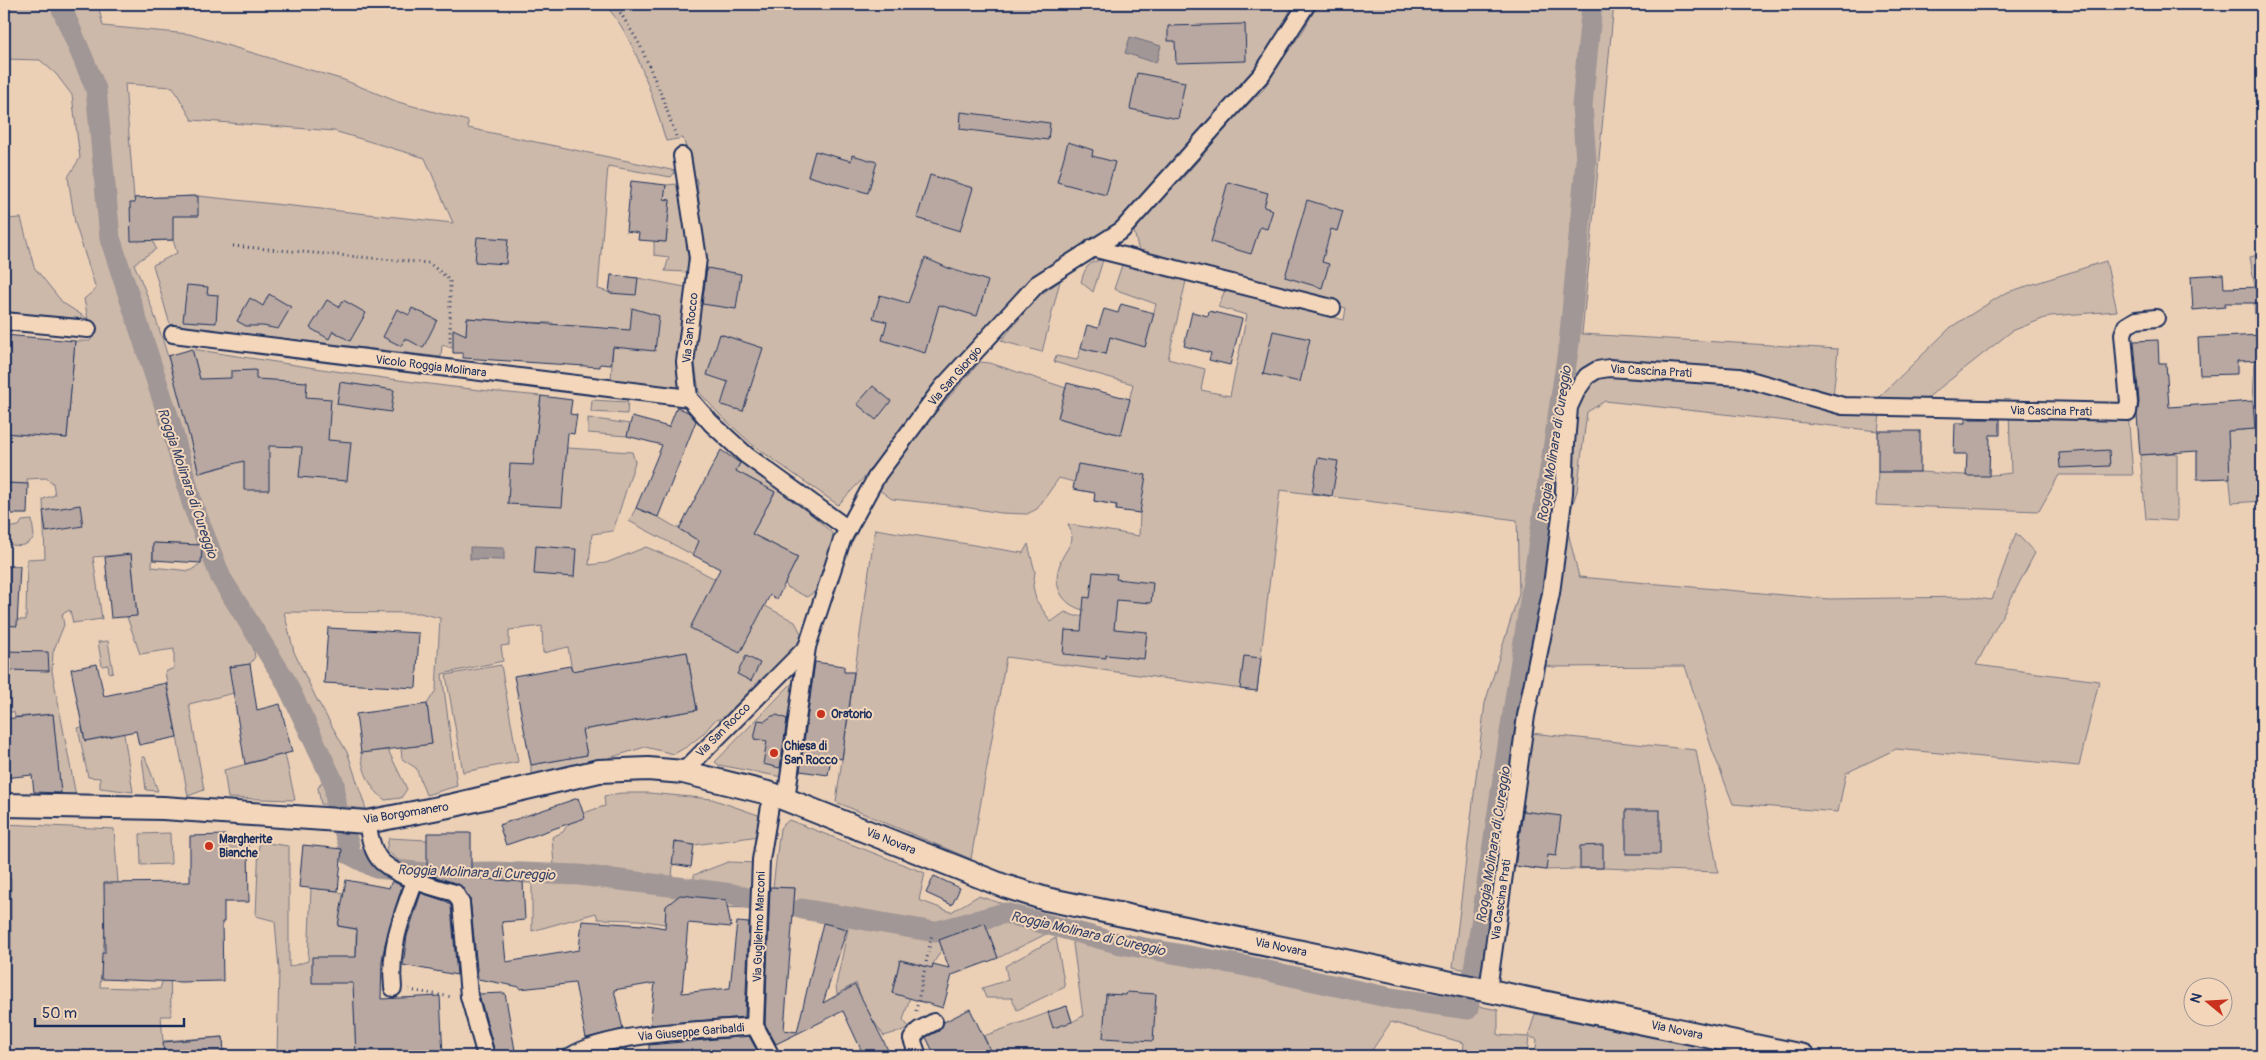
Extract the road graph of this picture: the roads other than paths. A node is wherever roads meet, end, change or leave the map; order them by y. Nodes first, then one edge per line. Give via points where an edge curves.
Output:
1 (1308, 4) edge
2 (682, 156) road end
3 (1092, 248) junction
4 (1332, 308) dead end
5 (2156, 318) dead end
6 (4, 321) edge
7 (88, 329) dead end
8 (173, 334) dead end
9 (689, 398) junction
10 (848, 530) junction
11 (807, 647) junction
12 (683, 772) junction
13 (779, 797) junction
14 (4, 805) edge
15 (351, 821) junction
16 (410, 879) junction
17 (1478, 987) junction
18 (394, 988) road end
19 (934, 1022) dead end
20 (755, 1026) junction
21 (486, 1056) edge
22 (571, 1056) edge
23 (771, 1056) edge
24 (918, 1056) edge
25 (1803, 1056) edge

1 - 3 street, Via San Giorgio via 1245,94 1122,230
2 - 9 street, Via San Rocco via 698,258 685,362
3 - 4 street
3 - 10 street, Via San Giorgio via 1037,284 942,388 878,474
5 - 17 street, Via Cascina Prati via 2136,320 2126,326 2123,334 2128,412 1843,406 1739,377 1609,368 1587,376 1569,407 1564,493 1551,593
6 - 7 street
8 - 9 street, Vicolo Roggia Molinara
9 - 10 street via 746,455
10 - 11 street, Via San Rocco
11 - 12 street, Via San Rocco
11 - 13 street, Via San Rocco
12 - 13 main road, Via Borgomanero
12 - 15 main road, Via Borgomanero via 648,769 598,771 472,801
13 - 17 main road, Via Novara via 1004,886 1046,899
13 - 20 street, Via Guglielmo Marconi via 761,860
14 - 15 main road, Via Borgomanero via 247,812
15 - 16 street via 370,839 381,861
16 - 18 street via 391,966
16 - 21 street via 455,893 460,903 469,996
17 - 25 main road, Via Novara
19 - 24 street via 912,1039
20 - 22 street, Via Giuseppe Garibaldi via 638,1037 592,1046
20 - 23 street

